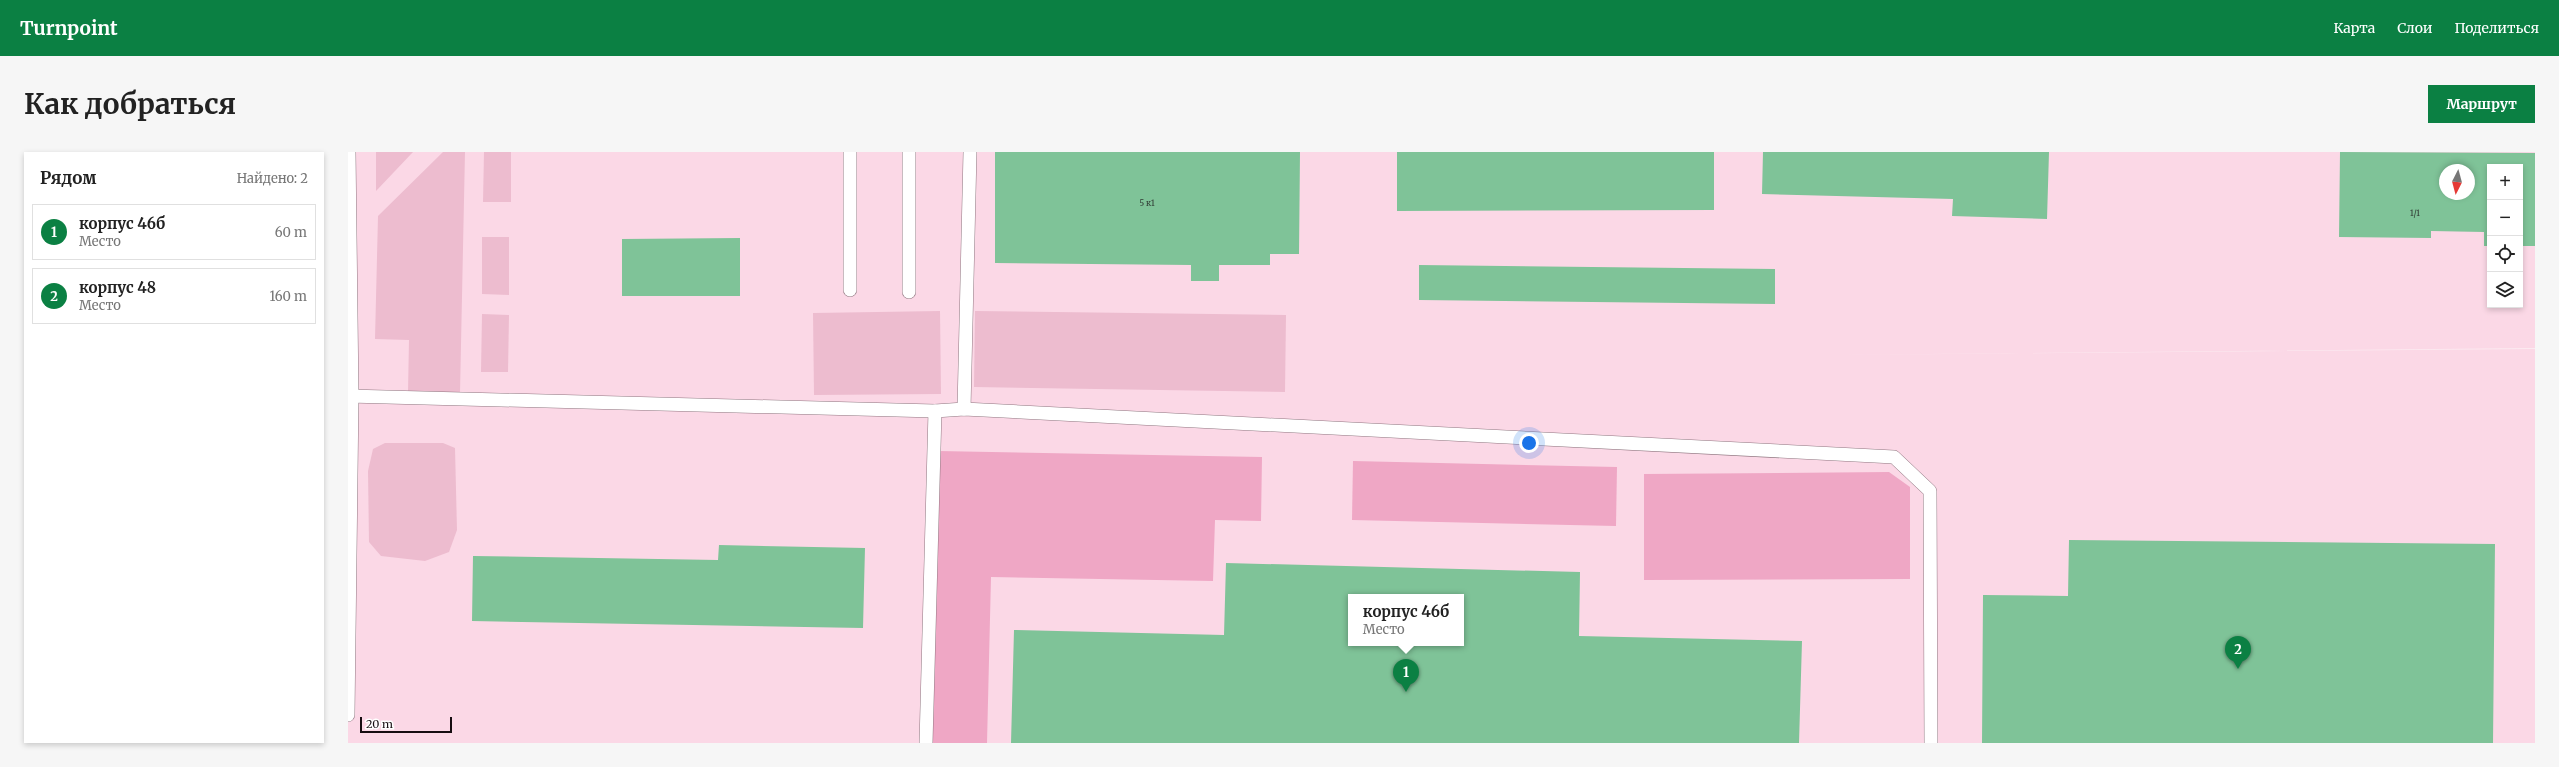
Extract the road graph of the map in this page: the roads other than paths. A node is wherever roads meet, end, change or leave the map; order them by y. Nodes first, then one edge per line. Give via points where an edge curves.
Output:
1 (349, 152) edge
2 (850, 152) edge
3 (909, 152) edge
4 (970, 152) edge
5 (850, 290) dead end
6 (909, 292) dead end
7 (350, 396) edge
8 (964, 409) junction
9 (935, 411) junction
10 (348, 715) edge
11 (926, 743) edge
12 (1931, 743) edge

1 - 7 lane
2 - 5 lane
3 - 6 lane
4 - 8 lane
7 - 9 lane
7 - 10 lane
8 - 9 lane
8 - 12 lane via 1894,457 1930,491
9 - 11 lane

